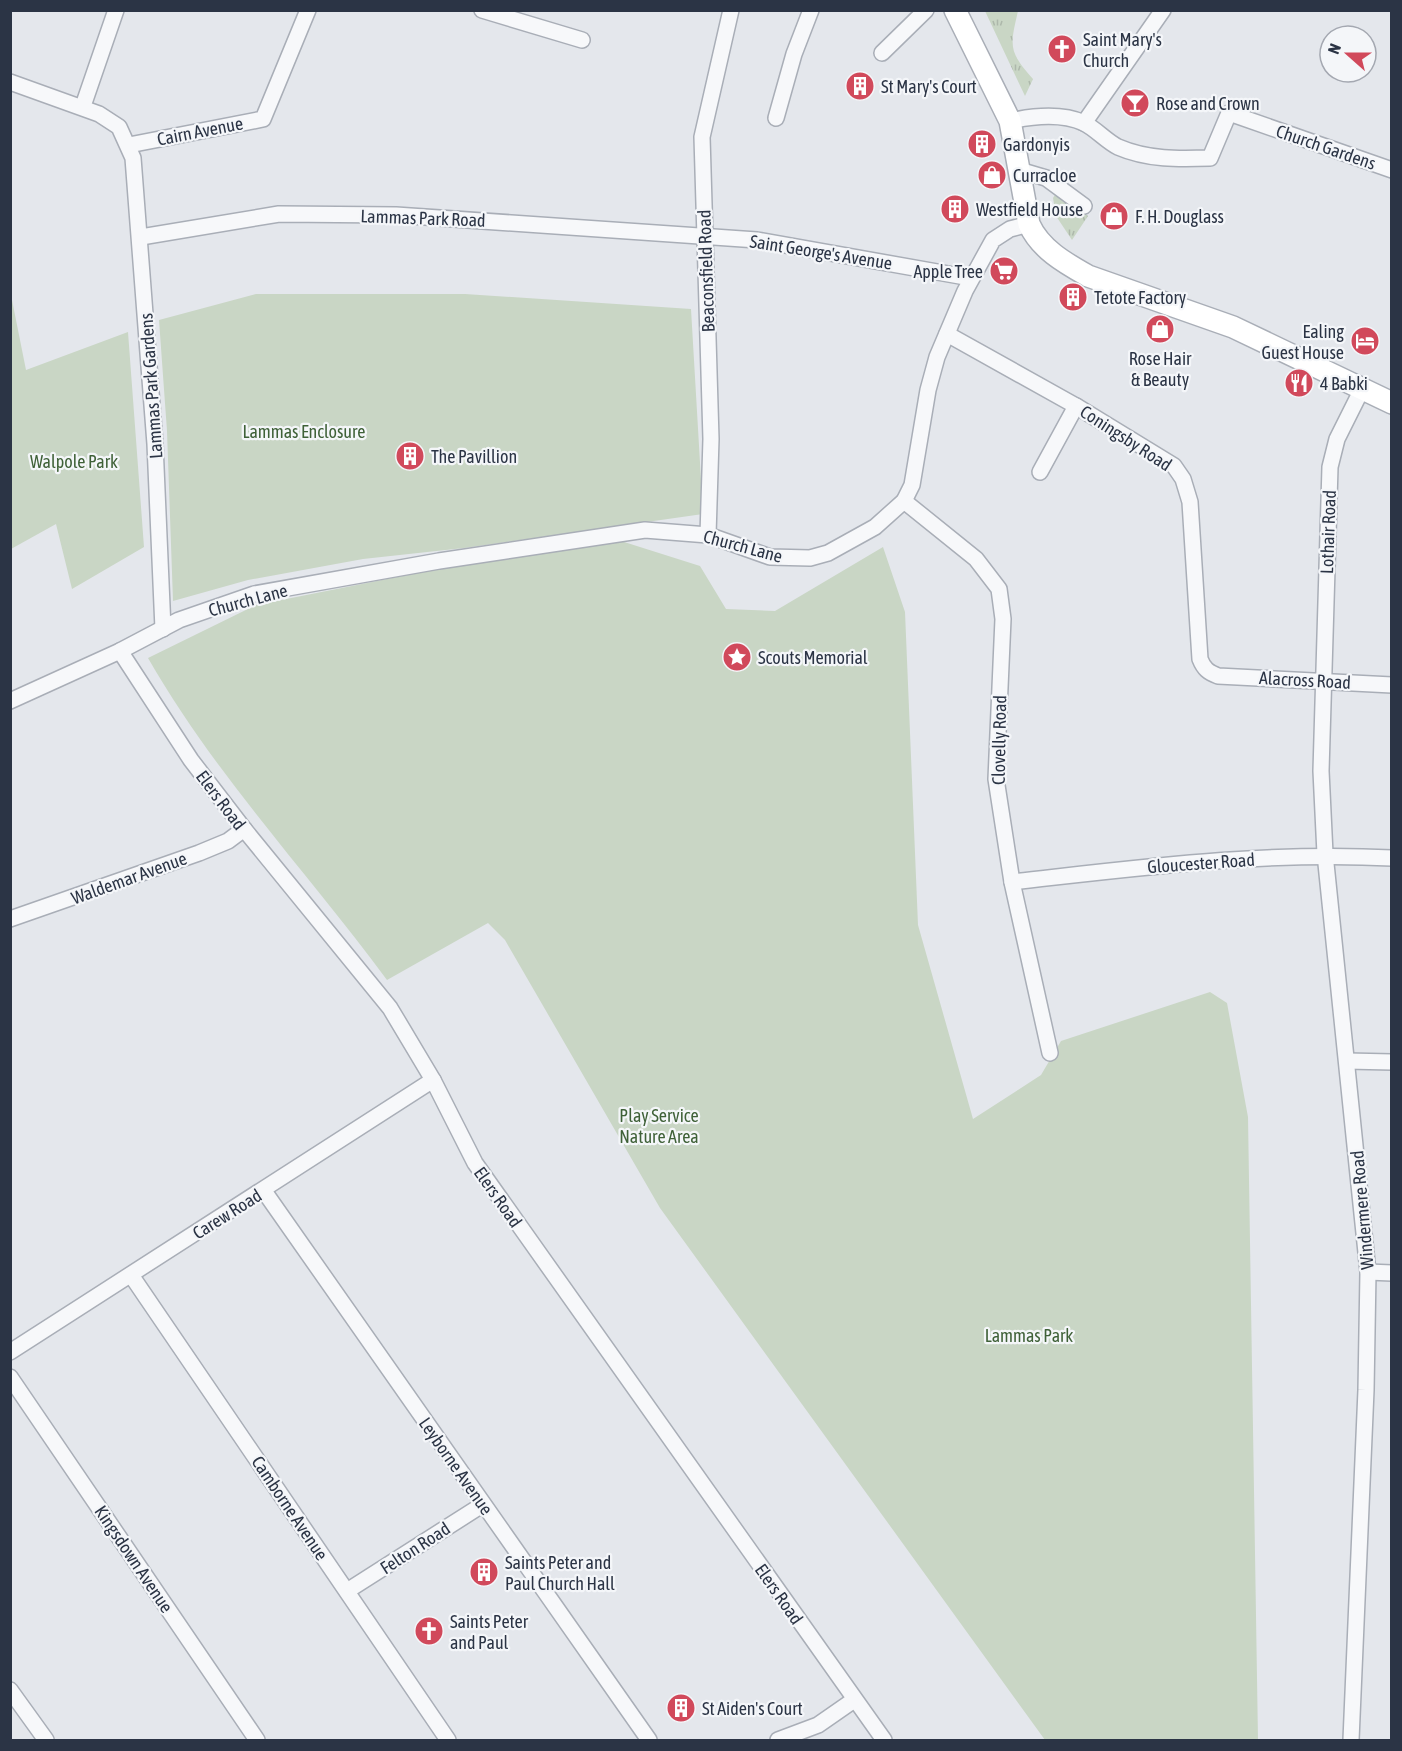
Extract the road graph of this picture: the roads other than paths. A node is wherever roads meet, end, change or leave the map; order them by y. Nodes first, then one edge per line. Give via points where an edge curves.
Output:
1 (116, 10) edge
2 (308, 10) edge
3 (482, 10) edge
4 (731, 10) edge
5 (811, 10) edge
6 (926, 10) edge
7 (955, 10) edge
8 (1163, 10) edge
9 (582, 40) dead end
10 (882, 53) dead end
11 (10, 82) edge
12 (83, 106) junction
13 (776, 118) dead end
14 (1010, 121) junction
15 (1084, 123) junction
16 (129, 145) junction
17 (1019, 170) junction
18 (1392, 170) edge
19 (1084, 206) dead end
20 (1029, 224) junction
21 (141, 237) junction
22 (705, 238) junction
23 (971, 278) junction
24 (947, 333) junction
25 (1362, 389) junction
26 (1392, 403) edge
27 (1076, 406) junction
28 (1040, 472) dead end
29 (904, 501) junction
30 (708, 535) junction
31 (163, 629) junction
32 (120, 651) junction
33 (1218, 676) joint
34 (1322, 681) junction
35 (1392, 685) edge
36 (10, 701) edge
37 (244, 829) junction
38 (1325, 854) junction
39 (1392, 858) edge
40 (1012, 882) junction
41 (10, 919) edge
42 (1050, 1053) dead end
43 (1347, 1061) junction
44 (1392, 1062) edge
45 (433, 1080) junction
46 (264, 1191) junction
47 (1368, 1272) junction
48 (1392, 1273) edge
49 (131, 1275) junction
50 (14, 1346) edge
51 (10, 1377) edge
52 (483, 1505) junction
53 (347, 1592) junction
54 (10, 1690) edge
55 (854, 1700) junction
56 (46, 1740) edge
57 (257, 1740) edge
58 (448, 1740) edge
59 (649, 1740) edge
60 (778, 1740) edge
61 (884, 1740) edge
62 (1351, 1740) edge

1 - 12 street
2 - 16 street, Cairn Avenue via 263,119
3 - 9 street
4 - 22 street, Beaconsfield Road via 702,137
5 - 13 street
6 - 10 street
7 - 14 main road
8 - 15 street
11 - 12 street
12 - 16 street via 119,127
14 - 15 street via 1061,117
14 - 17 main road
15 - 18 street, Church Gardens via 1118,146 1150,156 1210,159 1229,113
16 - 21 street, Lammas Park Gardens via 134,158
17 - 19 street via 1047,178
17 - 20 main road
20 - 23 street, Church Lane via 993,240
20 - 25 main road via 1035,238 1089,276 1233,327
21 - 22 street, Lammas Park Road via 279,214 396,215
21 - 31 street, Lammas Park Gardens
22 - 23 street, Saint George's Avenue via 757,240
22 - 30 street, Beaconsfield Road via 711,439
23 - 24 street, Church Lane
24 - 27 street, Coningsby Road
24 - 29 street, Church Lane via 928,390 912,485
25 - 26 main road
25 - 34 street, Lothair Road via 1337,439 1330,467
27 - 28 street
27 - 33 street, Coningsby Road via 1174,466 1183,479 1190,502 1200,659 1203,667
29 - 30 street, Church Lane via 890,516 854,540 810,558 770,557
29 - 40 street, Clovelly Road via 976,559 999,589 1003,619 996,779
30 - 31 street, Church Lane via 645,530 439,561 254,594
31 - 32 street, Church Lane
32 - 36 street, Church Lane
32 - 37 street, Elers Road via 171,732
33 - 34 street, Alacross Road
34 - 35 street, Alacross Road
34 - 38 street, Windermere Road
37 - 41 street, Waldemar Avenue via 228,841 199,853
37 - 45 street, Elers Road via 390,1008
38 - 39 street, Gloucester Road
38 - 40 street, Gloucester Road via 1132,868
38 - 43 street, Windermere Road
40 - 42 street, Clovelly Road
43 - 44 street
43 - 47 street, Windermere Road
45 - 46 street, Carew Road
45 - 55 street, Elers Road via 475,1163
46 - 49 street, Carew Road
46 - 52 street, Leyborne Avenue
47 - 48 street
47 - 62 street, Windermere Road
49 - 50 street, Carew Road
49 - 53 street, Camborne Avenue
51 - 57 street, Kingsdown Avenue
52 - 53 street, Felton Road
52 - 59 street, Leyborne Avenue
53 - 58 street, Camborne Avenue
54 - 56 street
55 - 60 street via 818,1725
55 - 61 street, Elers Road

